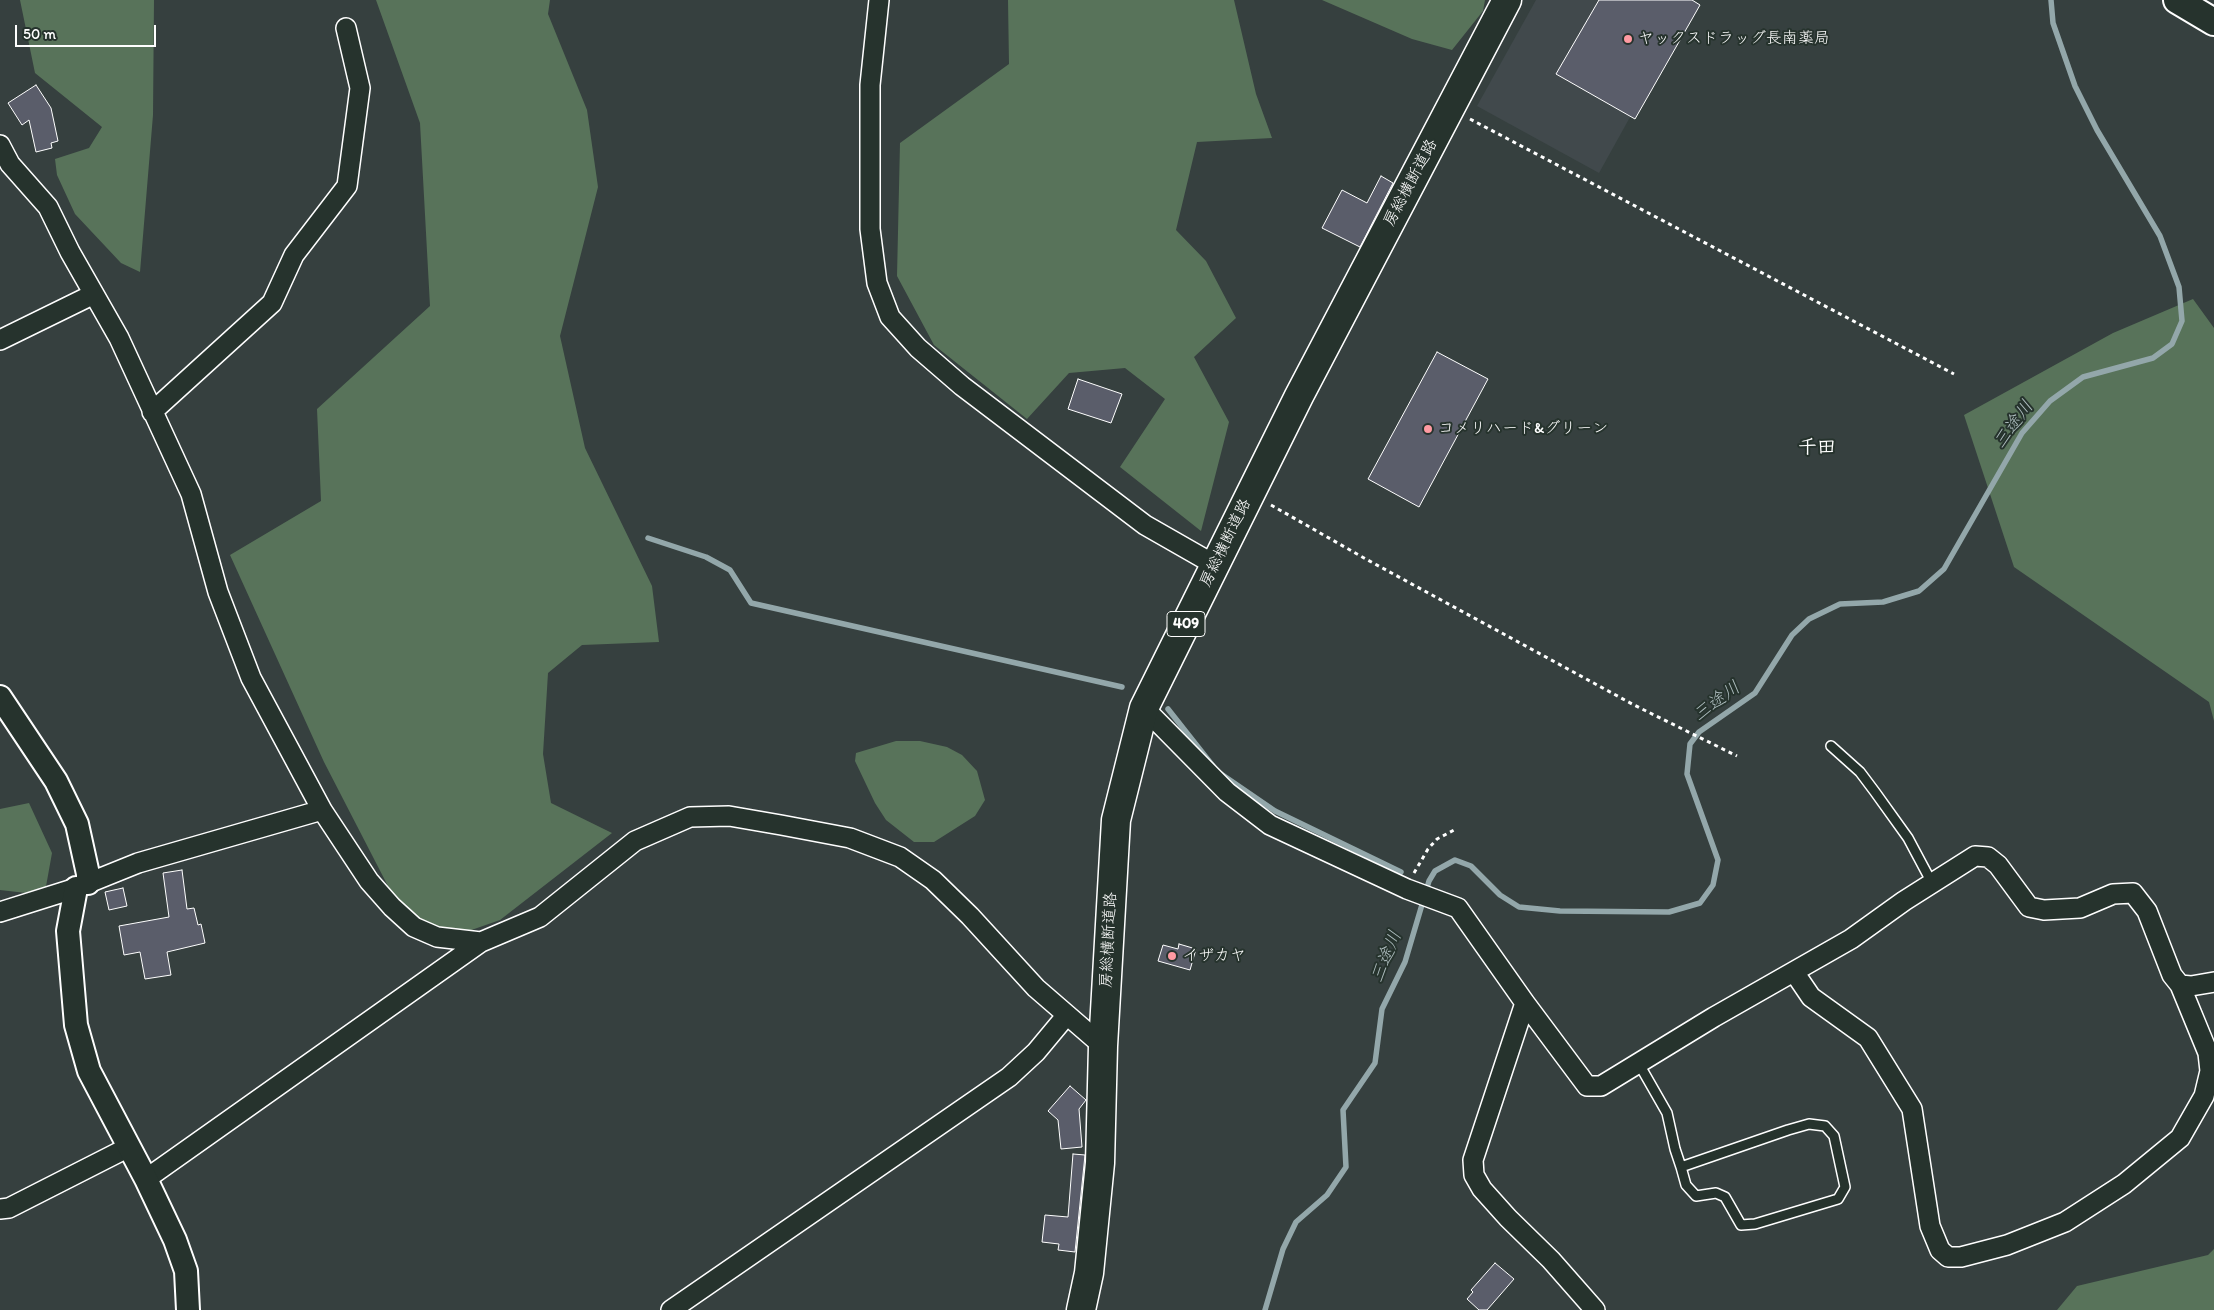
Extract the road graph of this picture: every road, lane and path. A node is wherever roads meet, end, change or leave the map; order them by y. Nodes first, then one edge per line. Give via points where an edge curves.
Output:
1 (879, 0) edge
2 (1507, 0) edge
3 (2176, 0) edge
4 (2214, 22) edge
5 (346, 28) dead end
6 (1450, 109) junction
7 (0, 145) edge
8 (94, 294) junction
9 (0, 340) edge
10 (1954, 374) dead end
11 (152, 412) junction
12 (1251, 493) junction
13 (1215, 565) junction
14 (0, 696) edge
15 (1144, 708) junction
16 (1831, 746) dead end
17 (1737, 756) dead end
18 (322, 810) junction
19 (1454, 830) dead end
20 (1932, 883) junction
21 (82, 886) junction
22 (1405, 888) junction
23 (0, 912) edge
24 (481, 942) junction
25 (1794, 972) junction
26 (2214, 982) edge
27 (2180, 985) junction
28 (1525, 1003) junction
29 (1066, 1016) junction
30 (1103, 1046) junction
31 (1639, 1064) junction
32 (128, 1147) junction
33 (1681, 1168) junction
34 (146, 1179) junction
35 (0, 1210) edge
36 (188, 1310) edge
37 (671, 1310) edge
38 (1081, 1310) edge
39 (1595, 1310) edge

1 - 13 street via 870,85 870,229 877,283 890,317 918,348 962,386 1145,526
2 - 6 highway, 房総横断道路 / 409
3 - 4 main road
5 - 11 street via 360,88 347,186 294,255 272,303
6 - 10 path
6 - 12 highway, 房総横断道路 / 409
7 - 8 street via 10,164 48,207
8 - 9 street
8 - 11 street via 119,338
11 - 18 street via 191,494 218,592 251,678
12 - 13 highway, 房総横断道路 / 409
12 - 17 path via 1364,558
13 - 15 highway, 房総横断道路 / 409
14 - 21 street via 56,781 77,824 88,874
15 - 22 street via 1227,792 1270,825
15 - 30 highway, 房総横断道路 / 409 via 1116,820
16 - 20 lane via 1860,772 1875,792 1908,838
18 - 21 street via 138,863
18 - 24 street via 370,881 414,927 437,937
19 - 22 path via 1437,839
20 - 25 street via 1851,939
20 - 27 street via 1975,856 1988,857 1998,865 2029,907 2044,910 2080,908 2113,894 2133,894 2147,911 2172,975
21 - 23 street
21 - 32 street via 68,931 76,1025 89,1071
22 - 28 street via 1458,908
24 - 29 street via 540,917 635,841 690,817 729,816 850,838 900,857 932,880
24 - 34 street
25 - 27 street via 1811,998 1868,1038 1912,1109 1930,1226 1940,1250 1948,1257 1961,1257 2007,1245 2065,1222 2124,1184 2180,1138 2204,1096 2210,1071 2208,1052
25 - 31 street
26 - 27 street
28 - 31 street via 1588,1086 1601,1086
28 - 39 street via 1473,1160 1474,1175 1482,1189
29 - 30 street
29 - 37 street via 1036,1052 1009,1077 962,1112
30 - 38 highway, 房総横断道路 / 409 via 1100,1162 1089,1272
31 - 33 lane via 1667,1113
32 - 34 street
32 - 35 street
33 - 33 lane via 1686,1185 1696,1196 1716,1193 1725,1197 1741,1225 1755,1224 1838,1199 1845,1187 1834,1136 1825,1126 1809,1124
34 - 36 street via 186,1271

